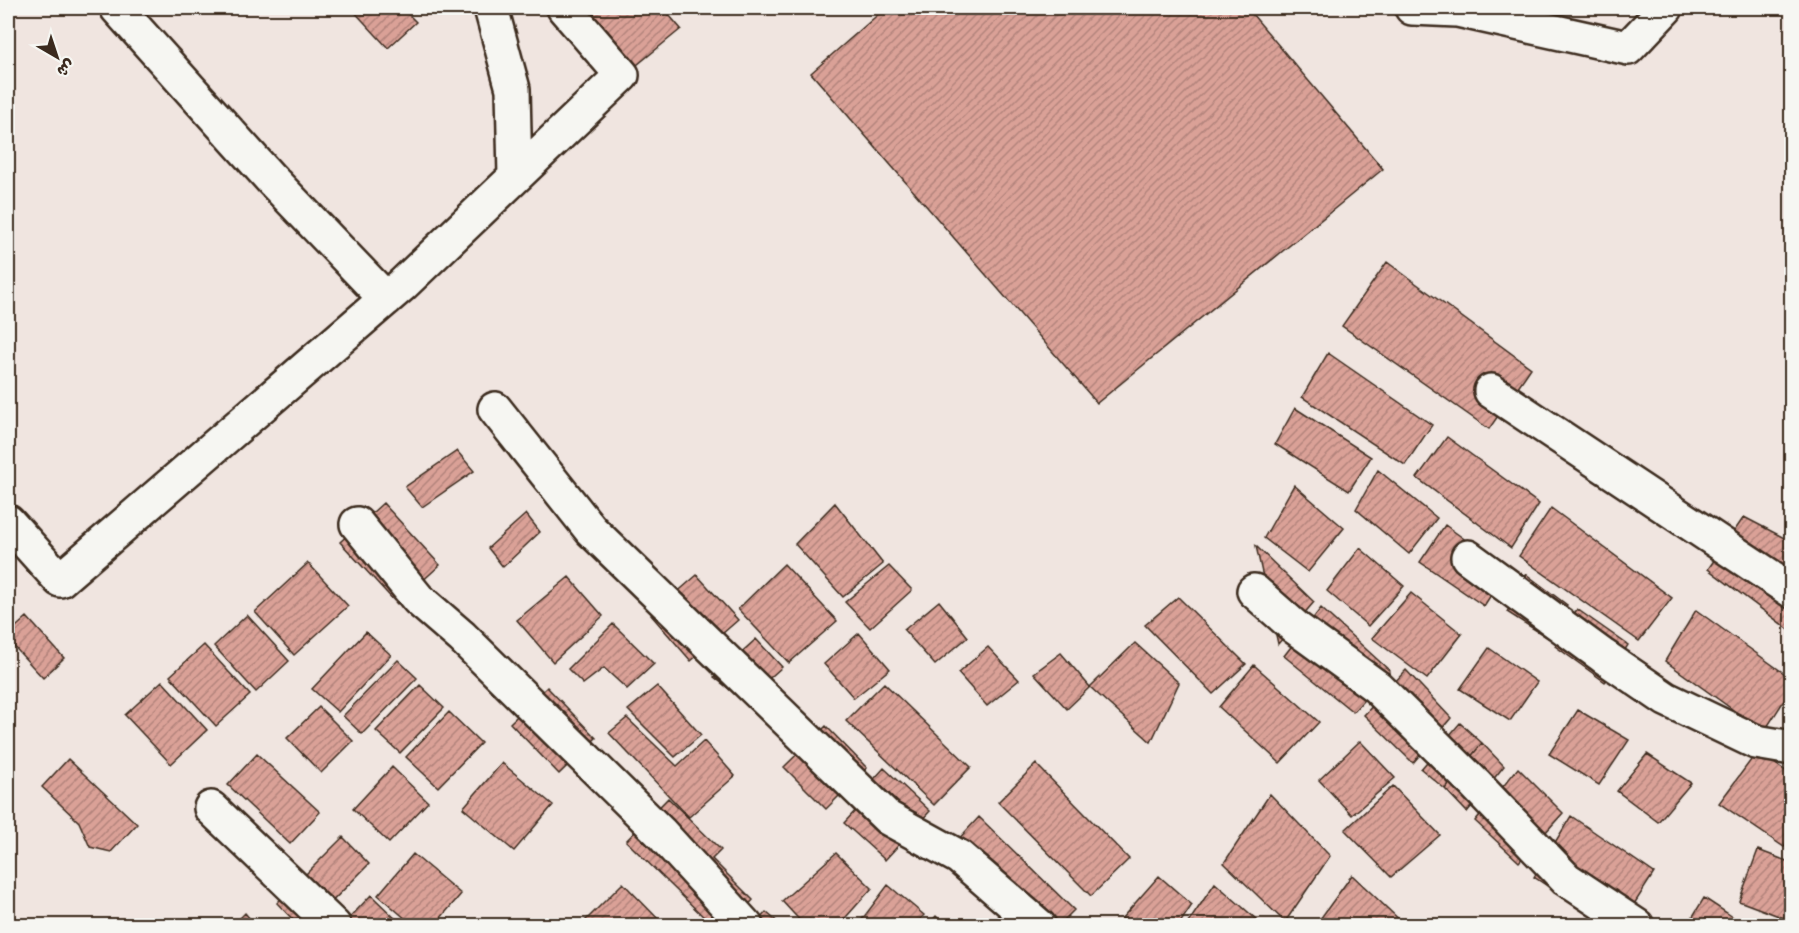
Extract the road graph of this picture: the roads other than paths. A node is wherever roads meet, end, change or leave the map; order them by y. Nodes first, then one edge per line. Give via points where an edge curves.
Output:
1 (117, 8) edge
2 (491, 8) edge
3 (564, 8) edge
4 (1412, 8) edge
5 (1666, 8) edge
6 (515, 177) junction
7 (386, 298) junction
8 (1491, 391) dead end
9 (495, 409) dead end
10 (8, 522) edge
11 (357, 524) dead end
12 (1468, 556) dead end
13 (1254, 591) dead end
14 (1791, 591) edge
15 (1791, 748) edge
16 (211, 808) dead end
17 (334, 926) edge
18 (746, 926) edge
19 (1039, 926) edge
20 (1637, 926) edge

1 - 7 street via 271,179
2 - 6 street via 513,89
3 - 6 street via 622,75
4 - 5 street via 1457,10 1628,48
6 - 7 street
7 - 10 street via 60,580
8 - 14 street
9 - 19 street via 591,530 888,818 959,858
11 - 18 street via 418,599 462,637 660,832
12 - 15 street via 1666,699 1756,742
13 - 20 street via 1296,628 1377,687 1566,879
16 - 17 street

